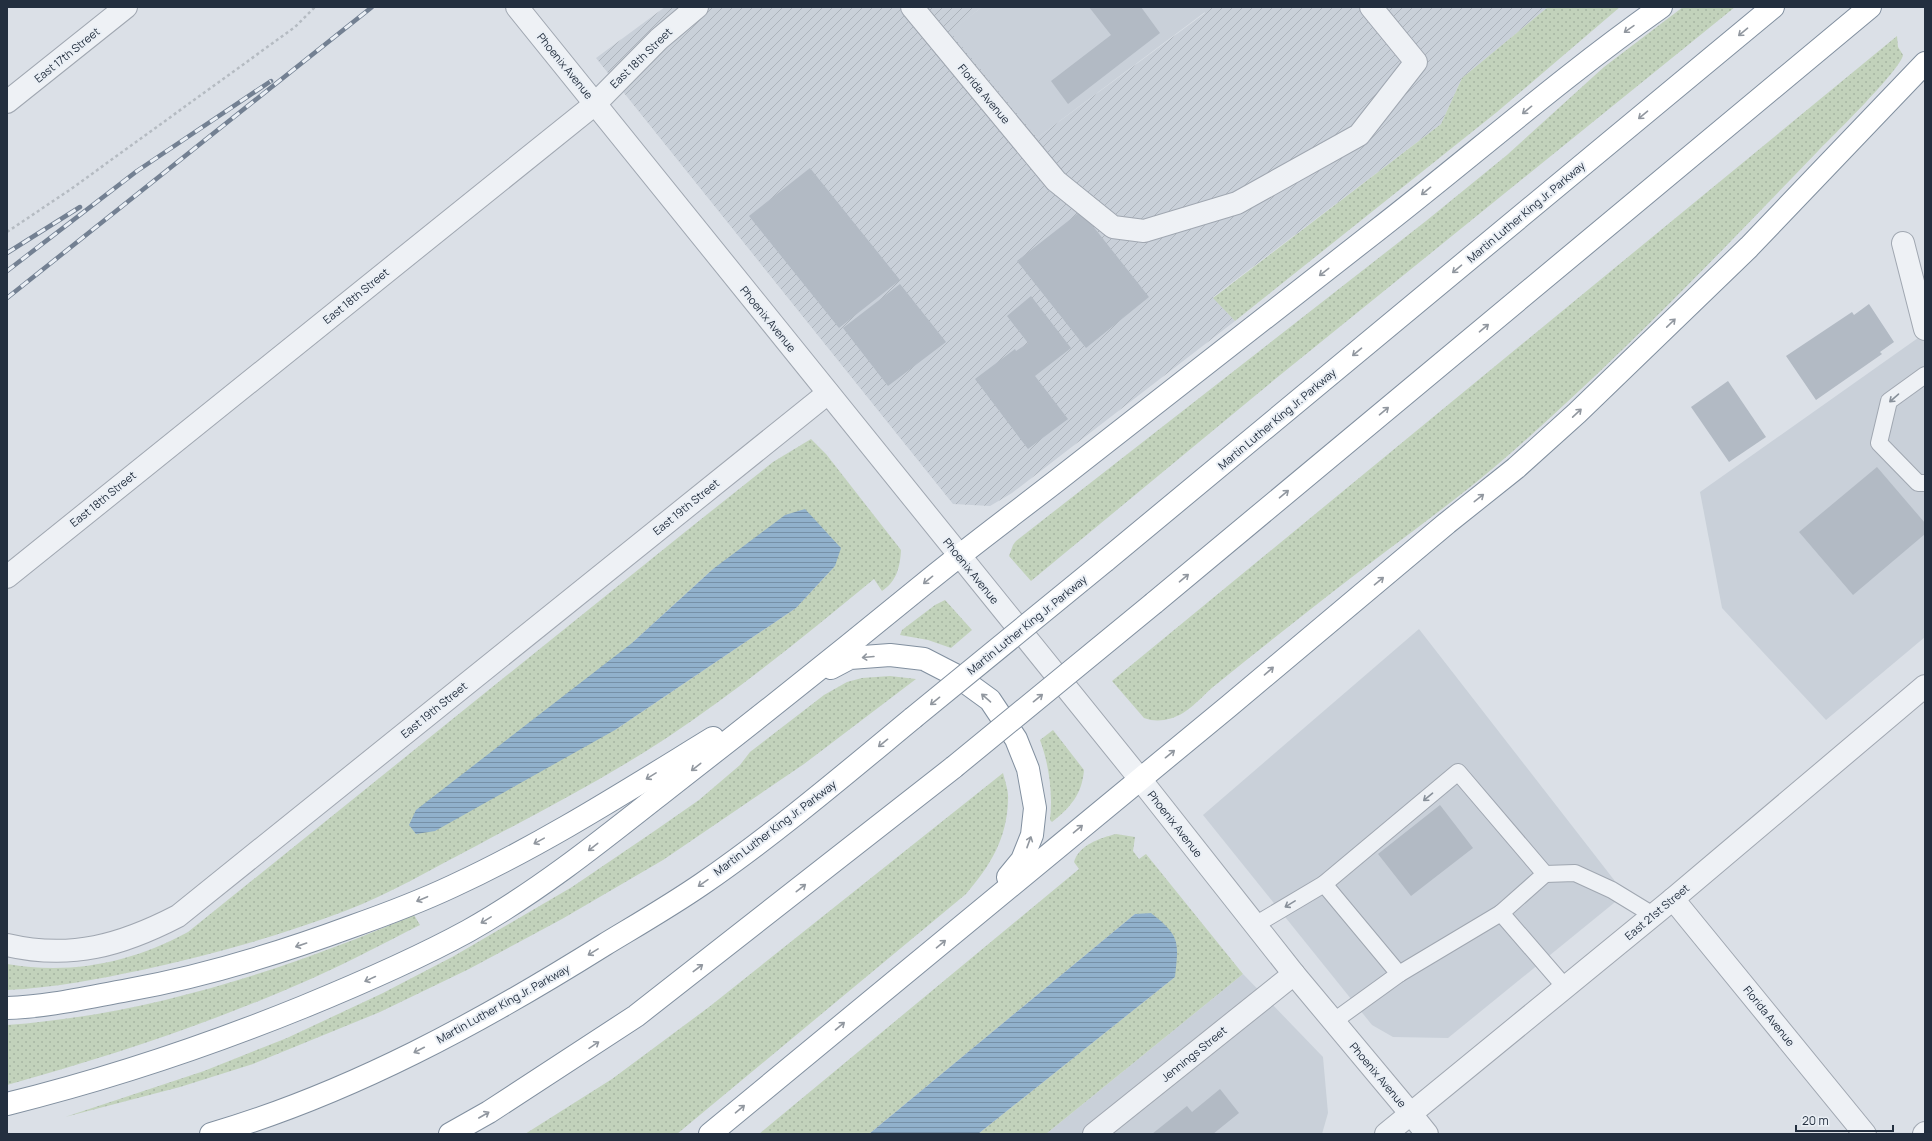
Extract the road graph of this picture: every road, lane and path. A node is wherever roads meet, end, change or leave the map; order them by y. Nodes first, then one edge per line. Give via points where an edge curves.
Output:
1 (126, 7) edge
2 (315, 7) edge
3 (517, 7) edge
4 (697, 7) edge
5 (912, 7) edge
6 (1371, 7) edge
7 (1661, 7) edge
8 (1773, 7) edge
9 (1870, 7) edge
10 (1925, 63) edge
11 (7, 102) edge
12 (595, 104) junction
13 (7, 232) edge
14 (1903, 243) dead end
15 (1925, 329) edge
16 (1925, 375) edge
17 (828, 393) junction
18 (1925, 483) edge
19 (959, 556) junction
20 (7, 577) edge
21 (804, 682) junction
22 (1925, 686) edge
23 (1140, 779) junction
24 (1545, 874) junction
25 (1324, 884) junction
26 (1673, 899) junction
27 (1501, 913) junction
28 (1653, 915) junction
29 (972, 917) junction
30 (1255, 925) junction
31 (7, 945) edge
32 (1294, 974) junction
33 (1400, 974) junction
34 (1565, 987) junction
35 (7, 1008) edge
36 (1334, 1022) junction
37 (7, 1104) edge
38 (1411, 1114) junction
39 (211, 1134) edge
40 (450, 1134) edge
41 (710, 1134) edge
42 (1094, 1134) edge
43 (1386, 1134) edge
44 (1427, 1134) edge
45 (1865, 1134) edge

1 - 11 street, East 17th Street
2 - 13 path via 295,27 71,189
3 - 12 street, Phoenix Avenue
4 - 12 street, East 18th Street via 659,39
5 - 6 street, Florida Avenue via 1056,181 1113,226 1144,231 1237,203 1359,135 1416,62
7 -> 19 highway via 1613,41 1382,227
8 -> 39 highway, Martin Luther King Jr. Parkway, bridge via 798,813 702,884 540,985 447,1036 347,1084 294,1106
40 -> 9 highway, bridge via 489,1112 636,1016 954,767
23 -> 10 highway via 1516,468 1577,414 1749,247
12 - 17 street, Phoenix Avenue
12 - 20 street, East 18th Street
14 - 15 street
16 -> 18 lane via 1889,401 1879,443 1918,483
17 - 19 street, Phoenix Avenue
17 - 31 street, East 19th Street via 178,916 125,940 96,947 43,951
19 -> 21 highway
19 - 23 street, Phoenix Avenue
29 -> 21 highway via 1022,860 1032,834 1035,808 1028,769 1016,739 990,700 958,676 924,659 890,655 850,658
21 -> 35 highway via 588,814 453,886 394,911 283,951 178,981 70,1001
21 -> 37 highway via 570,865 524,897 468,930 366,981 259,1025 98,1079
22 - 26 street, East 21st Street
29 -> 23 highway
23 - 30 street, Phoenix Avenue
24 -> 25 lane via 1458,772
24 - 27 lane
24 - 28 lane via 1575,873 1612,890
25 -> 30 lane
25 - 33 lane
26 - 28 street, East 21st Street
26 - 45 street, Florida Avenue
27 - 33 lane
27 - 34 lane
28 - 34 street, East 21st Street
41 -> 29 highway
30 - 32 street, Phoenix Avenue
32 - 36 street, Phoenix Avenue
32 - 42 street, Jennings Street
33 - 36 lane
34 - 38 street, East 21st Street
36 - 38 street, Phoenix Avenue
38 - 43 street, East 21st Street
38 - 44 street, Phoenix Avenue

